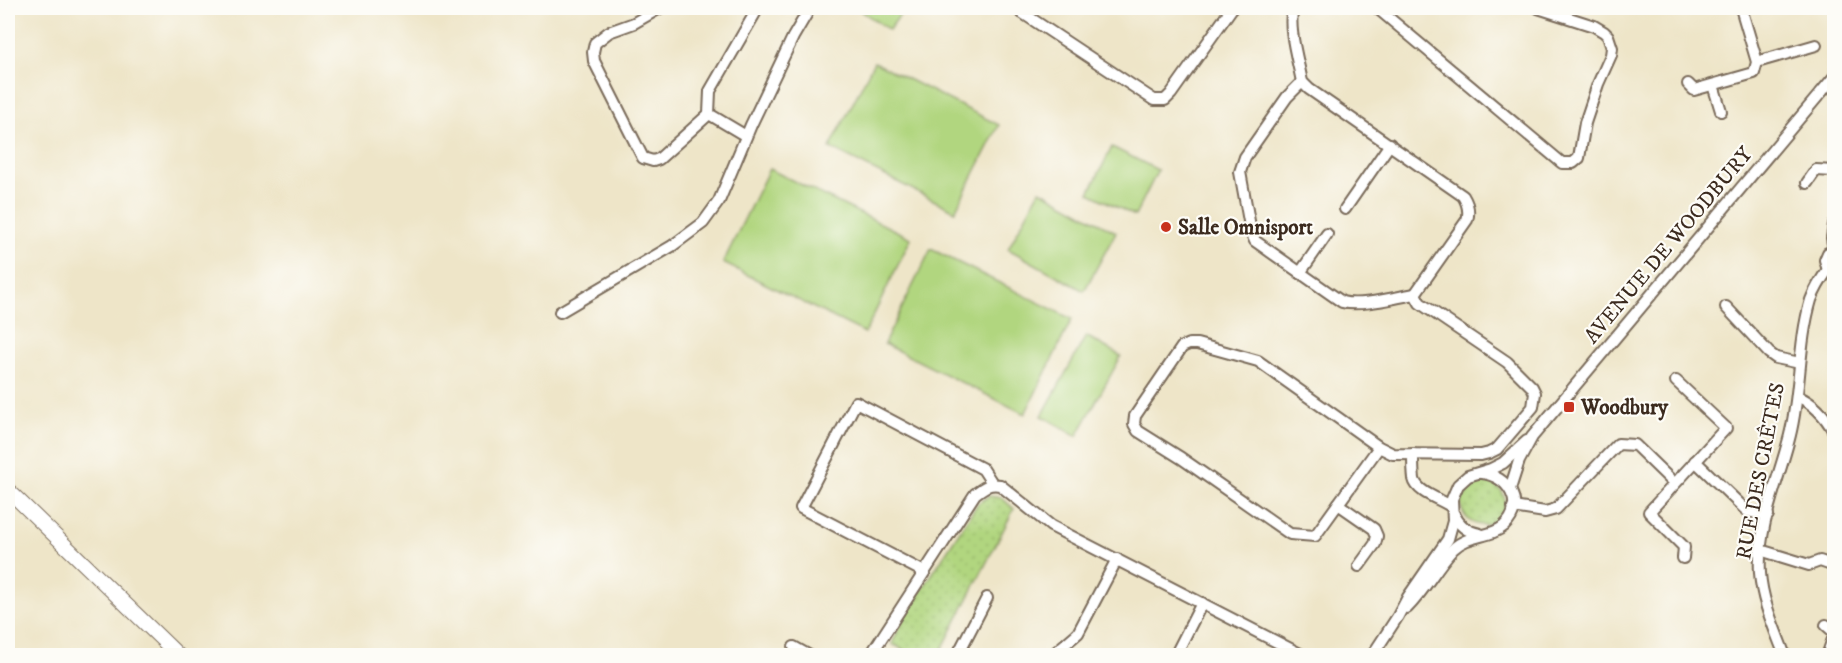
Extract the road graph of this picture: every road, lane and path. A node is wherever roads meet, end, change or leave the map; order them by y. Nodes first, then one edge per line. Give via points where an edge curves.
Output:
1 (660, 8) edge
2 (744, 8) edge
3 (810, 8) edge
4 (1015, 8) edge
5 (1232, 8) edge
6 (1294, 8) edge
7 (1377, 8) edge
8 (1538, 8) edge
9 (1741, 8) edge
10 (756, 10) edge
11 (1816, 45) dead end
12 (1757, 62) junction
13 (1834, 77) edge
14 (1302, 82) junction
15 (1688, 84) dead end
16 (1713, 85) junction
17 (1721, 111) dead end
18 (709, 114) junction
19 (746, 136) junction
20 (1389, 144) junction
21 (1834, 171) edge
22 (1806, 183) dead end
23 (1345, 208) dead end
24 (1834, 224) edge
25 (1328, 234) dead end
26 (1834, 251) edge
27 (1832, 269) edge
28 (1300, 273) junction
29 (1415, 294) junction
30 (1726, 307) dead end
31 (560, 312) dead end
32 (1800, 363) junction
33 (1676, 381) dead end
34 (1797, 396) junction
35 (1834, 432) edge
36 (1532, 437) junction
37 (1379, 447) junction
38 (1413, 454) junction
39 (1695, 461) junction
40 (1481, 473) junction
41 (992, 483) junction
42 (1674, 483) junction
43 (1510, 489) junction
44 (8, 490) edge
45 (1455, 490) junction
46 (1431, 495) junction
47 (1338, 504) junction
48 (1513, 507) junction
49 (1453, 510) junction
50 (1768, 515) junction
51 (1480, 534) junction
52 (1760, 549) junction
53 (1683, 558) dead end
54 (1117, 559) junction
55 (1359, 566) dead end
56 (1834, 566) edge
57 (924, 572) junction
58 (987, 598) dead end
59 (1202, 603) junction
60 (1398, 616) junction
61 (1826, 625) dead end
62 (1834, 634) edge
63 (795, 647) dead end
64 (1286, 652) edge
65 (179, 656) edge
66 (810, 656) edge
67 (870, 656) edge
68 (957, 656) edge
69 (1054, 656) edge
70 (1175, 656) edge
71 (1304, 656) edge
72 (1372, 656) edge
73 (1785, 656) edge
74 (1827, 656) edge

1 - 18 street via 595,42 594,61 643,158 659,159
2 - 10 street
3 - 19 street
4 - 5 street via 1154,100 1165,100
6 - 14 street via 1291,21
7 - 8 street via 1563,163 1569,164 1580,155 1585,123 1612,48 1608,36 1594,26
9 - 12 street
10 - 18 street via 710,91
11 - 12 street
12 - 16 street via 1754,73
13 - 36 street, AVENUE DE WOODBURY
14 - 20 street
14 - 28 street via 1245,157 1240,172 1255,241
15 - 16 street via 1694,90
16 - 17 street
18 - 19 street
19 - 31 street via 719,201 703,223 672,246
20 - 23 street
20 - 29 street via 1463,196 1469,213
21 - 22 street via 1816,170
24 - 26 street
25 - 28 street
26 - 27 street, RUE DES CRÊTES via 1825,258 1825,264
27 - 32 street, RUE DES CRÊTES via 1812,300
28 - 29 street via 1349,304
29 - 38 street via 1420,303 1507,362 1535,393 1533,407 1497,449 1481,455
30 - 32 street, RUE DES CRÊTES via 1769,353
32 - 34 street, RUE DES CRÊTES
33 - 39 street via 1726,428
34 - 35 street via 1808,401
34 - 50 street, RUE DES CRÊTES
36 - 40 street, AVENUE DE WOODBURY via 1503,463
36 - 43 street, AVENUE DE WOODBURY
37 - 38 street via 1393,454
37 - 47 street
37 - 47 street via 1258,361 1197,344 1182,347 1135,416 1138,431 1290,534 1315,536
38 - 46 street via 1416,486
39 - 42 street
39 - 50 street via 1747,511
40 - 43 street via 1498,477
40 - 45 street, AVENUE DE WOODBURY via 1468,476
41 - 54 street via 1000,485 1051,526
41 - 57 street via 975,494
41 - 57 street via 983,469 856,402 801,508
42 - 48 street via 1635,445 1618,444 1556,509 1545,512
42 - 53 street via 1649,512 1684,547
43 - 48 street, AVENUE DE WOODBURY
44 - 65 main road
45 - 46 street
45 - 49 street
46 - 49 street
47 - 55 street via 1374,529 1377,536
48 - 51 street via 1502,527
49 - 51 street via 1466,530
49 - 60 street via 1448,538
50 - 52 street, RUE DES CRÊTES
51 - 60 street via 1455,547
52 - 56 street via 1809,565 1820,561
52 - 73 street, RUE DES CRÊTES via 1765,603
54 - 59 street
54 - 69 street via 1078,633
57 - 67 street
58 - 68 street
59 - 64 street
59 - 70 street
60 - 72 street
61 - 62 street
62 - 74 street
63 - 66 street
64 - 71 street

